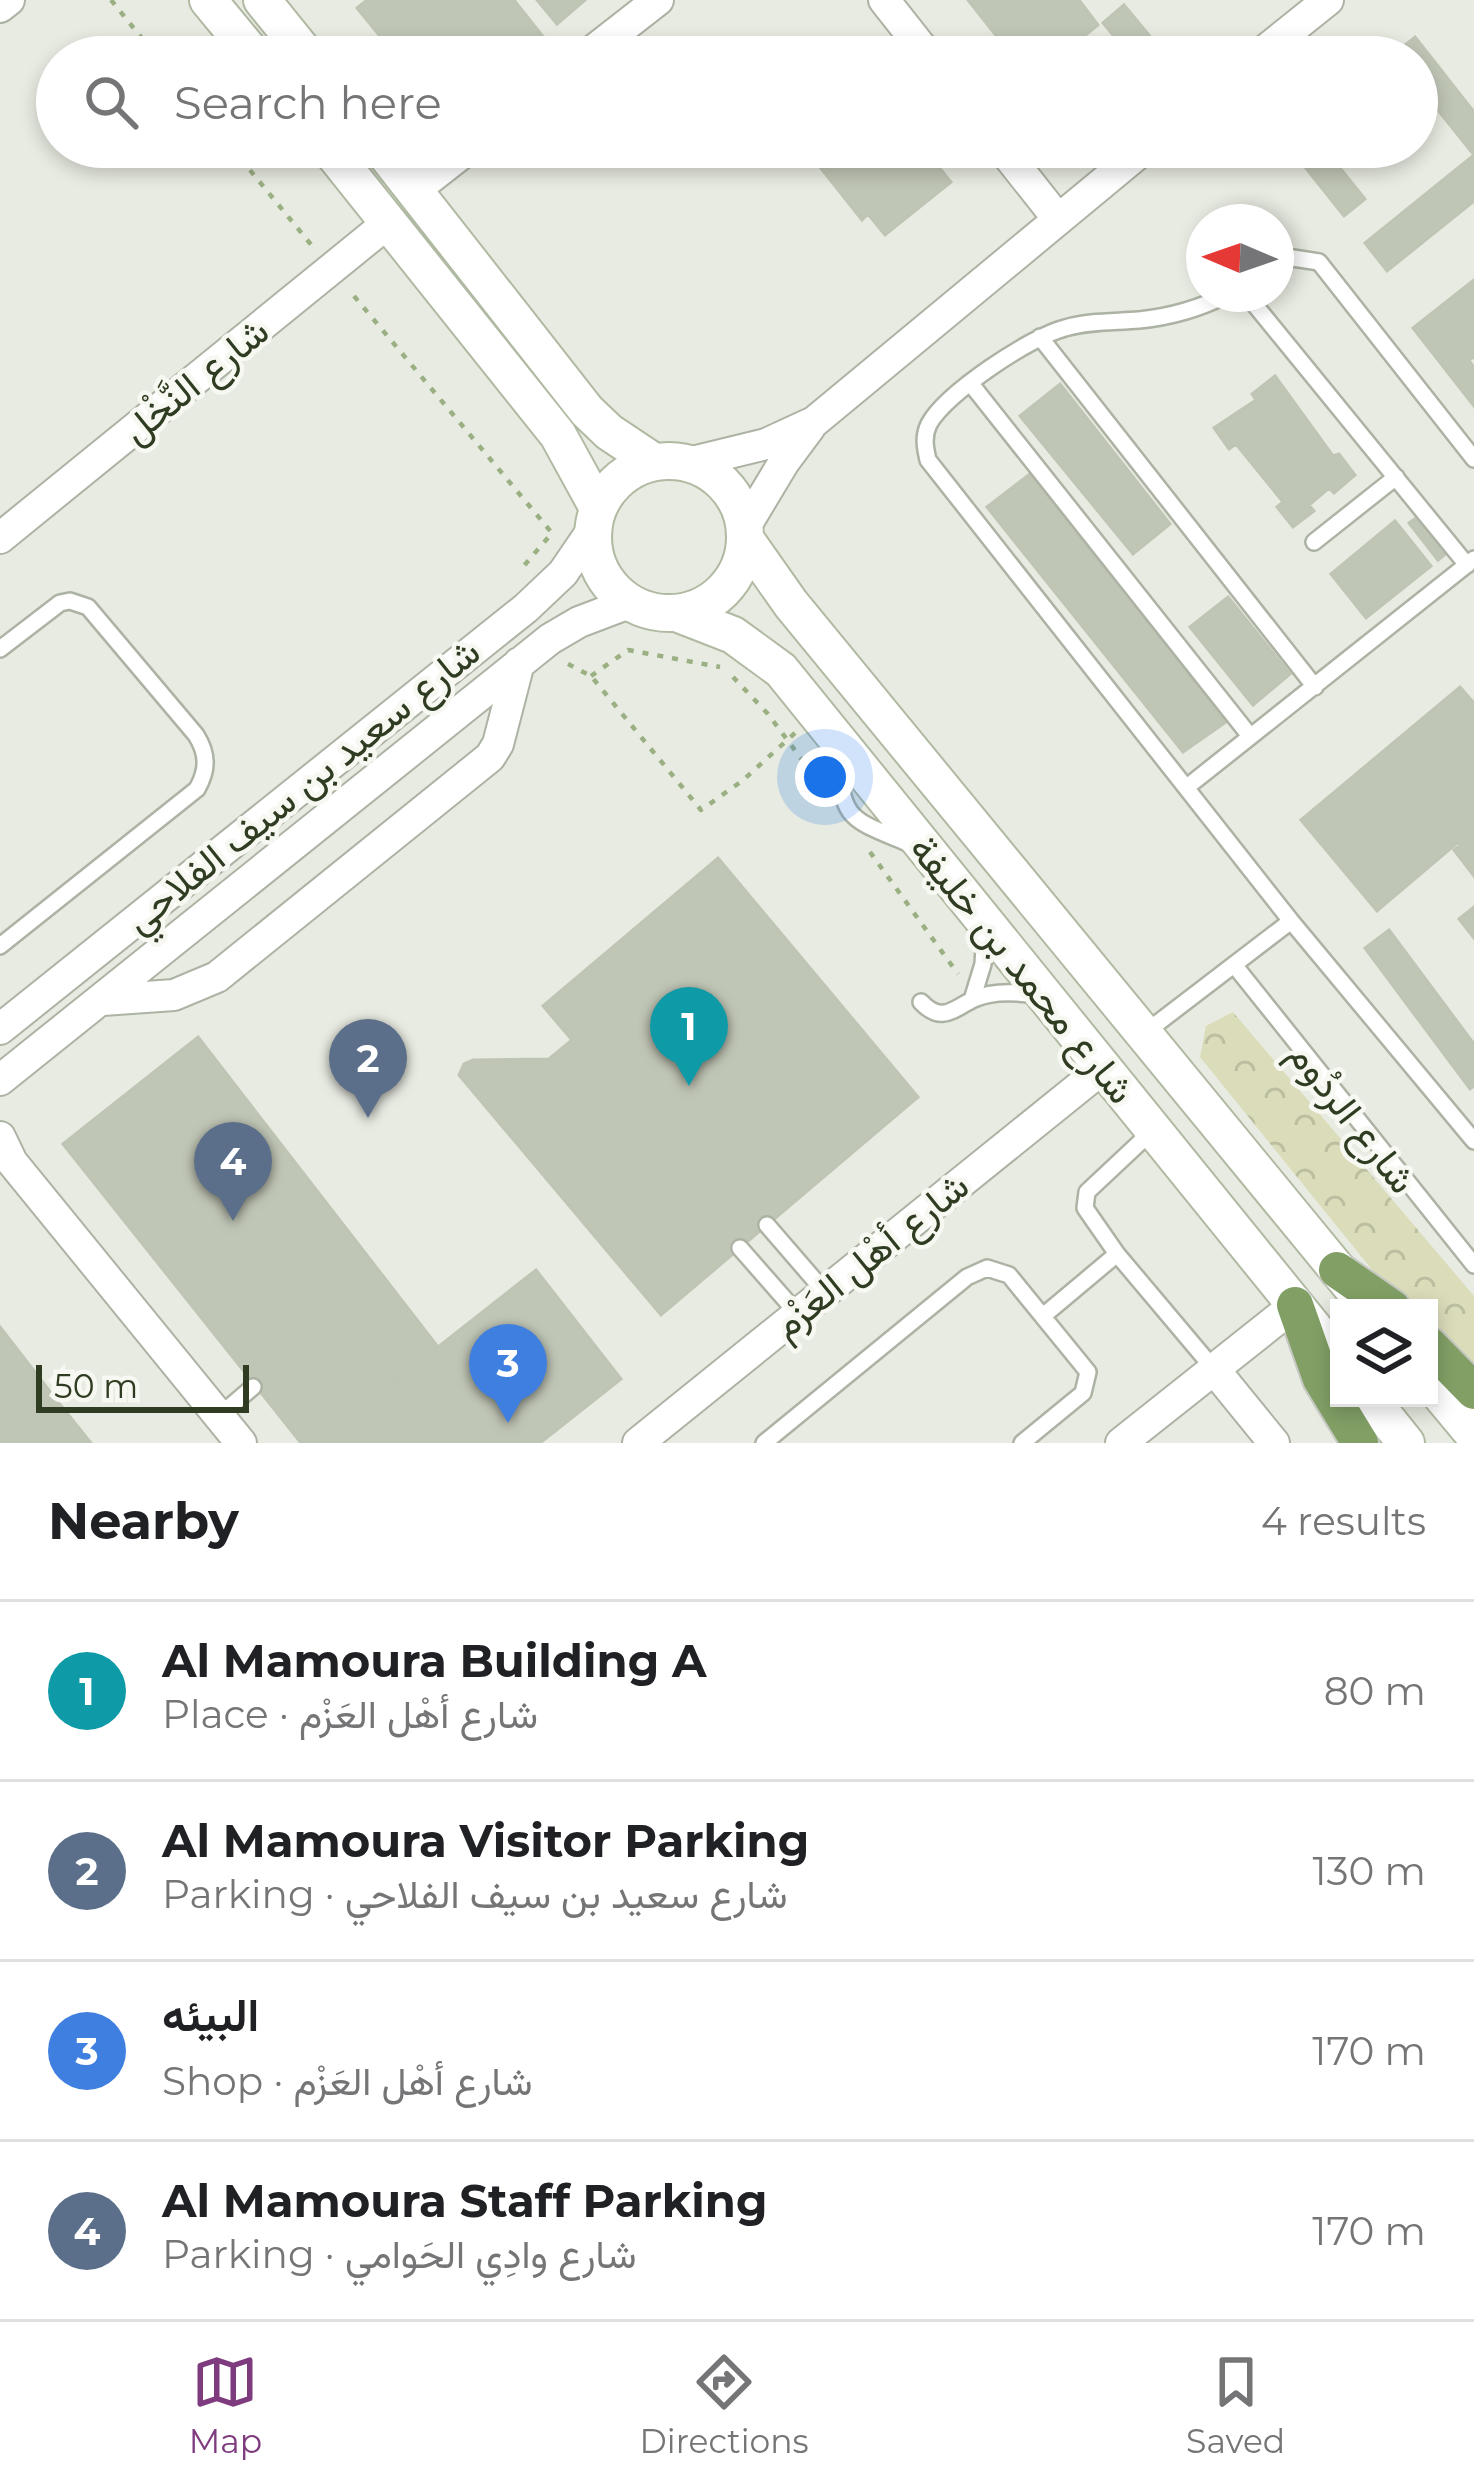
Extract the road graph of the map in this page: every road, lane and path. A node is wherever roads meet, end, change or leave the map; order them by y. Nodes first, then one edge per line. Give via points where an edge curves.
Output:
1 (9, 0) edge
2 (111, 0) edge
3 (208, 0) edge
4 (262, 0) edge
5 (658, 0) edge
6 (884, 0) edge
7 (1328, 0) edge
8 (0, 8) edge
9 (141, 36) edge
10 (238, 36) edge
11 (291, 36) edge
12 (612, 36) edge
13 (912, 36) edge
14 (1283, 36) edge
15 (248, 168) edge
16 (345, 168) edge
17 (397, 168) edge
18 (443, 168) edge
19 (1017, 168) edge
20 (1120, 168) edge
21 (415, 190) junction
22 (1058, 218) junction
23 (389, 222) junction
24 (1294, 257) edge
25 (324, 261) dead end
26 (354, 296) dead end
27 (1186, 309) edge
28 (1261, 312) edge
29 (1040, 337) junction
30 (971, 384) junction
31 (814, 422) junction
32 (1474, 458) edge
33 (671, 462) junction
34 (1396, 477) junction
35 (596, 519) junction
36 (746, 534) junction
37 (0, 538) edge
38 (1314, 542) dead end
39 (1471, 562) edge
40 (523, 567) dead end
41 (628, 603) junction
42 (679, 614) junction
43 (0, 649) edge
44 (519, 663) junction
45 (568, 664) dead end
46 (592, 676) junction
47 (1315, 687) junction
48 (818, 714) junction
49 (1250, 736) junction
50 (788, 740) junction
51 (1187, 787) junction
52 (830, 797) dead end
53 (857, 836) dead end
54 (1291, 921) junction
55 (985, 926) junction
56 (0, 946) edge
57 (1234, 966) junction
58 (964, 982) dead end
59 (1044, 997) junction
60 (103, 1000) junction
61 (972, 1000) junction
62 (921, 1002) dead end
63 (0, 1029) edge
64 (1144, 1034) junction
65 (1103, 1067) junction
66 (0, 1080) edge
67 (1154, 1130) junction
68 (1474, 1141) edge
69 (4, 1150) edge
70 (767, 1225) dead end
71 (740, 1248) dead end
72 (1118, 1254) junction
73 (1474, 1265) edge
74 (1336, 1270) junction
75 (824, 1291) junction
76 (1360, 1299) edge
77 (1379, 1299) edge
78 (1295, 1305) junction
79 (797, 1313) junction
80 (1043, 1316) junction
81 (1330, 1349) edge
82 (1438, 1354) edge
83 (1213, 1368) junction
84 (253, 1387) dead end
85 (1474, 1390) edge
86 (1438, 1392) edge
87 (1377, 1407) edge
88 (219, 1416) junction
89 (1474, 1435) edge
90 (241, 1443) edge
91 (638, 1443) edge
92 (764, 1443) edge
93 (1022, 1443) edge
94 (1121, 1443) edge
95 (1274, 1443) edge
96 (1360, 1443) edge
97 (1406, 1443) edge

1 - 8 street
2 - 9 path
3 - 10 main road
4 - 11 main road
5 - 12 street
6 - 13 street
7 - 14 street
15 - 25 path
16 - 23 main road
17 - 21 main road
18 - 21 street
19 - 22 street
20 - 22 street
21 - 33 main road via 582,406 608,433
22 - 31 street
23 - 35 main road via 558,435
23 - 37 street, شارع النَّخْل
24 - 32 lane via 1319,262
26 - 40 path via 551,533
27 - 29 lane
28 - 34 lane
29 - 30 lane
29 - 47 lane
30 - 49 lane
30 - 51 lane via 931,419 928,460
31 - 33 street via 753,448
31 - 36 street
33 - 35 main road via 620,478
33 - 36 main road via 709,472 726,486
34 - 38 lane
34 - 39 lane
35 - 41 main road via 595,558
35 - 63 street, شارع سعيد بن سيف الفلاحي via 563,573 526,608
36 - 42 main road via 733,581
36 - 64 main road, شارع محمد بن خليفة via 791,604
39 - 47 lane
41 - 42 main road
41 - 44 street, شارع سعيد بن سيف الفلاحي via 579,622
42 - 48 main road, شارع محمد بن خليفة via 758,651
43 - 56 lane via 50,608 80,602 206,756 196,789
44 - 60 street, شارع سعيد بن سيف الفلاحي
44 - 60 street, شارع سعيد بن سيف الفلاحي via 490,757 267,939 196,989
45 - 46 path
46 - 50 path via 628,650 724,668
46 - 50 path via 701,810
47 - 49 lane
48 - 50 path
48 - 55 main road, شارع محمد بن خليفة
49 - 51 lane
50 - 52 path
51 - 54 lane
53 - 58 path
54 - 57 lane
54 - 68 lane
55 - 59 main road, شارع محمد بن خليفة
55 - 61 lane
57 - 64 lane
57 - 73 lane, شارع الردُوم
59 - 61 lane
59 - 65 main road, شارع محمد بن خليفة
60 - 66 street, شارع سعيد بن سيف الفلاحي
61 - 62 lane via 948,1014
64 - 74 main road, شارع محمد بن خليفة
65 - 67 main road, شارع محمد بن خليفة
65 - 75 street, شارع أهْل العَزْم
67 - 72 lane via 1084,1199
67 - 78 main road, شارع محمد بن خليفة
69 - 88 street
70 - 75 lane
71 - 79 lane
72 - 80 lane
72 - 83 lane
74 - 76 main road, شارع محمد بن خليفة
74 - 77 main road
75 - 79 street, شارع أهْل العَزْم
78 - 81 main road, شارع محمد بن خليفة
78 - 83 street
78 - 96 main road via 1322,1379
79 - 91 street, شارع أهْل العَزْم
80 - 92 lane via 1009,1275 976,1271
80 - 93 lane via 1084,1365 1087,1387
82 - 85 main road
83 - 94 street
83 - 95 street
84 - 88 lane
86 - 89 main road
87 - 97 main road
88 - 90 street

